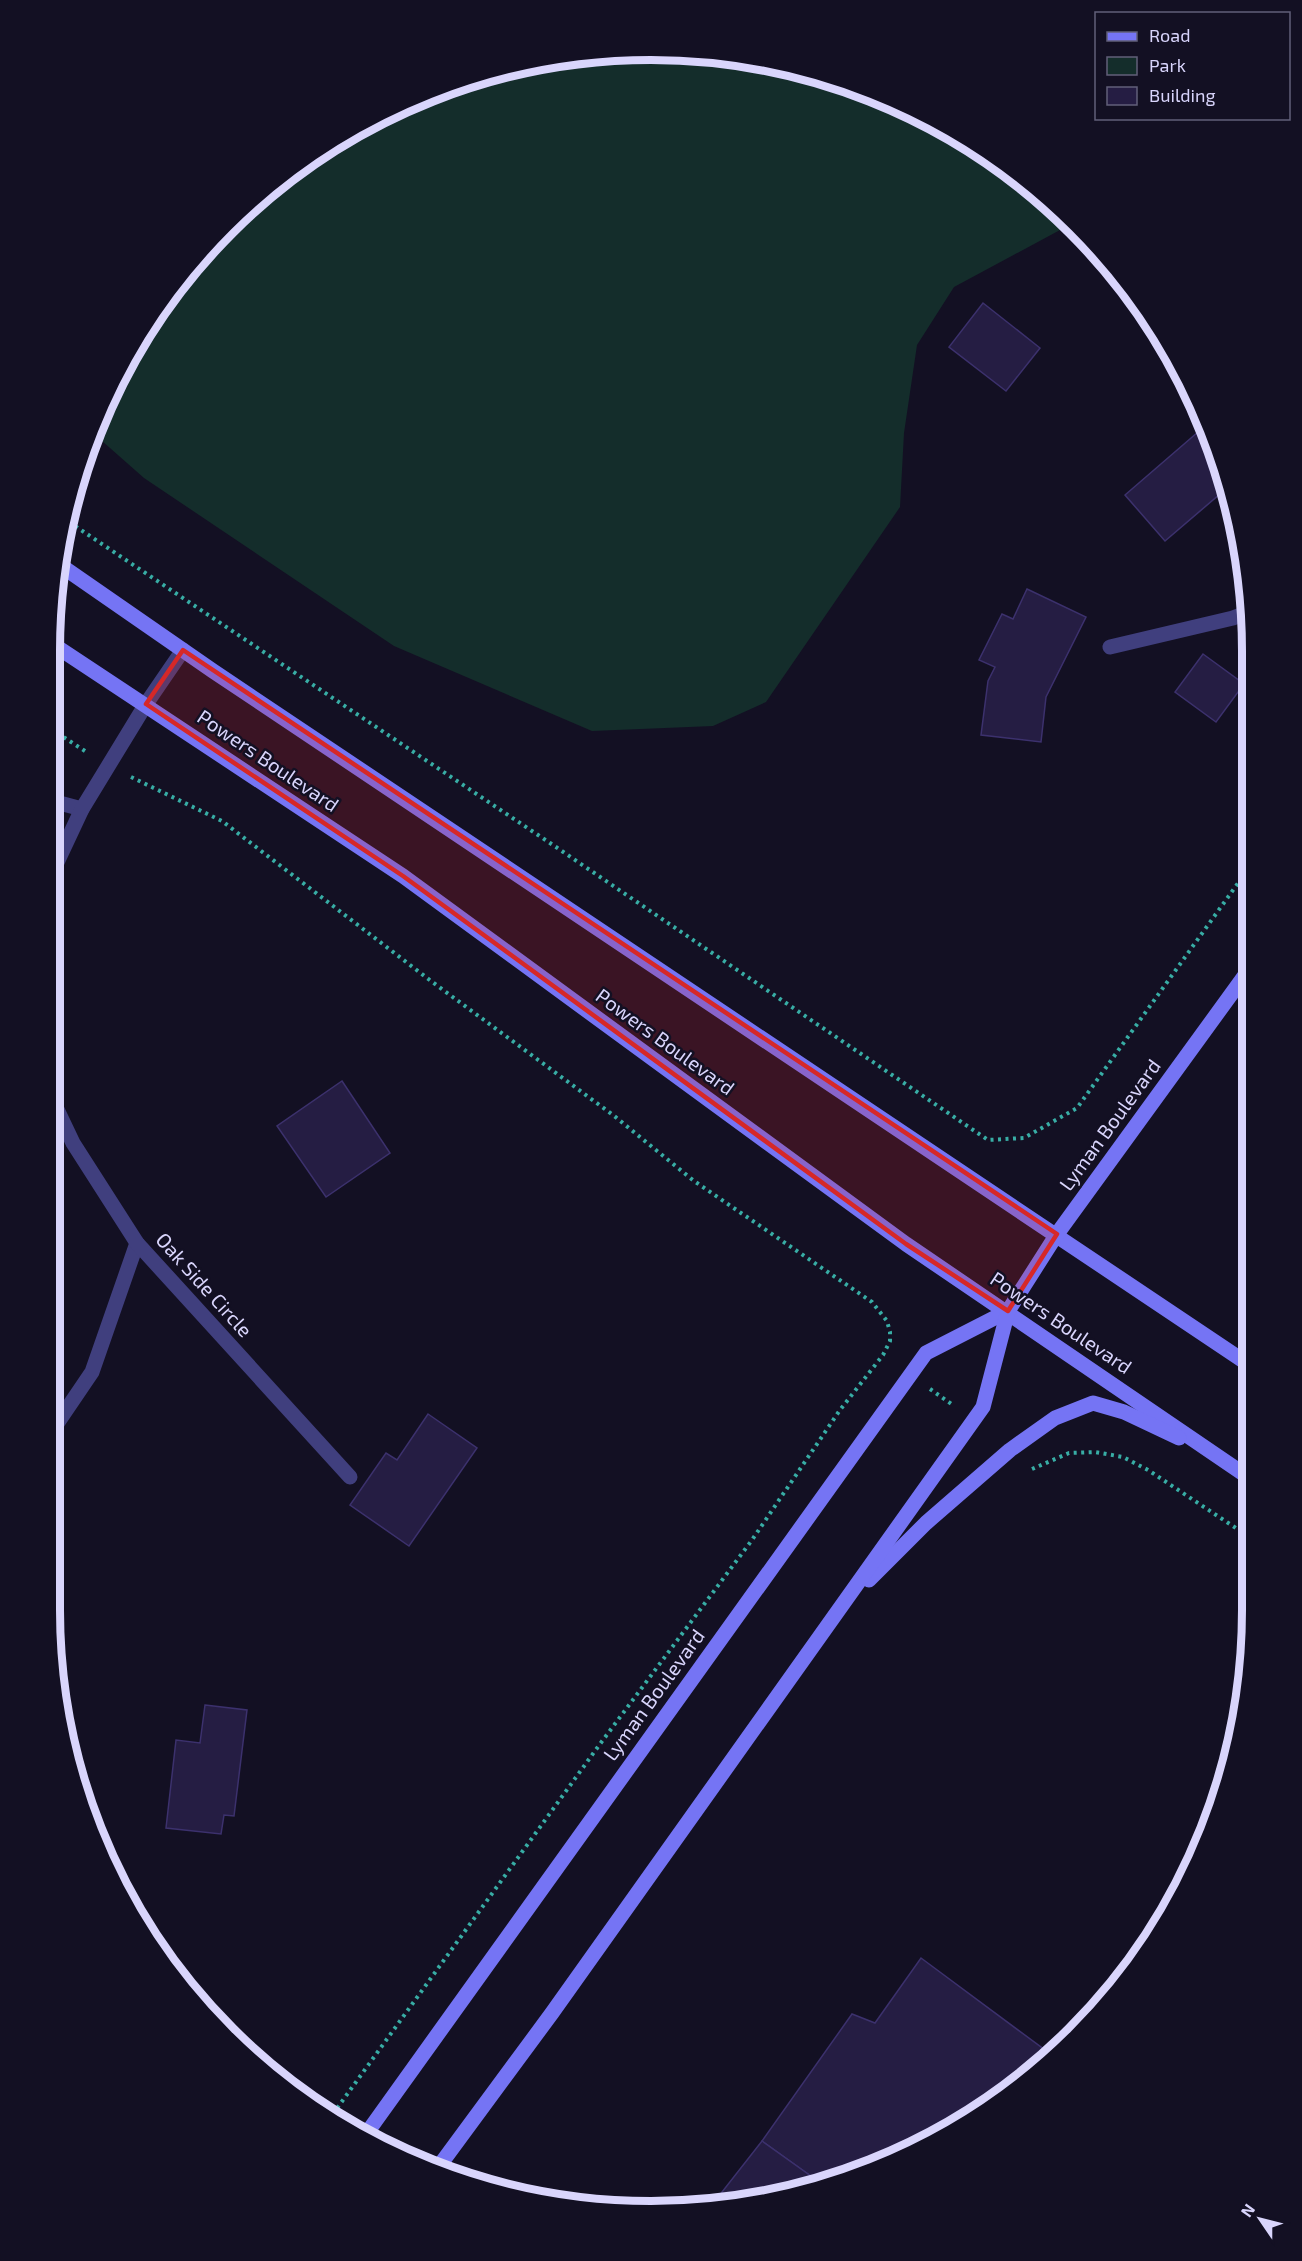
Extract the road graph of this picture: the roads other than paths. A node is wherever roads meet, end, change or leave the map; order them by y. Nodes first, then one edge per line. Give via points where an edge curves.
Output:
1 (66, 569) edge
2 (1241, 615) edge
3 (1110, 647) dead end
4 (60, 649) edge
5 (183, 650) junction
6 (146, 704) junction
7 (60, 803) edge
8 (82, 809) junction
9 (60, 856) edge
10 (1242, 979) edge
11 (60, 1116) edge
12 (1057, 1234) junction
13 (137, 1243) junction
14 (1008, 1311) junction
15 (1242, 1360) edge
16 (60, 1419) edge
17 (1217, 1456) junction
18 (1242, 1473) edge
19 (350, 1477) dead end
20 (839, 1610) junction
21 (369, 2129) edge
22 (442, 2163) edge

1 - 5 main road
2 - 3 street
4 - 6 main road, Powers Boulevard
5 - 6 street
5 - 12 main road
6 - 8 street
6 - 14 main road, Powers Boulevard via 403,876 906,1244
7 - 8 street
8 - 9 street
10 - 12 main road, Lyman Boulevard
11 - 13 street, Oak Side Circle via 73,1143
12 - 14 main road, Lyman Boulevard
12 - 15 main road
13 - 16 street via 92,1372
13 - 19 street, Oak Side Circle
14 - 17 main road, Powers Boulevard
14 - 20 main road, Lyman Boulevard via 983,1407
14 - 21 main road, Lyman Boulevard via 926,1353
17 - 18 main road, Powers Boulevard
17 - 20 main road via 1124,1412 1093,1403 1055,1418 1010,1450 926,1523
20 - 22 main road, Lyman Boulevard

